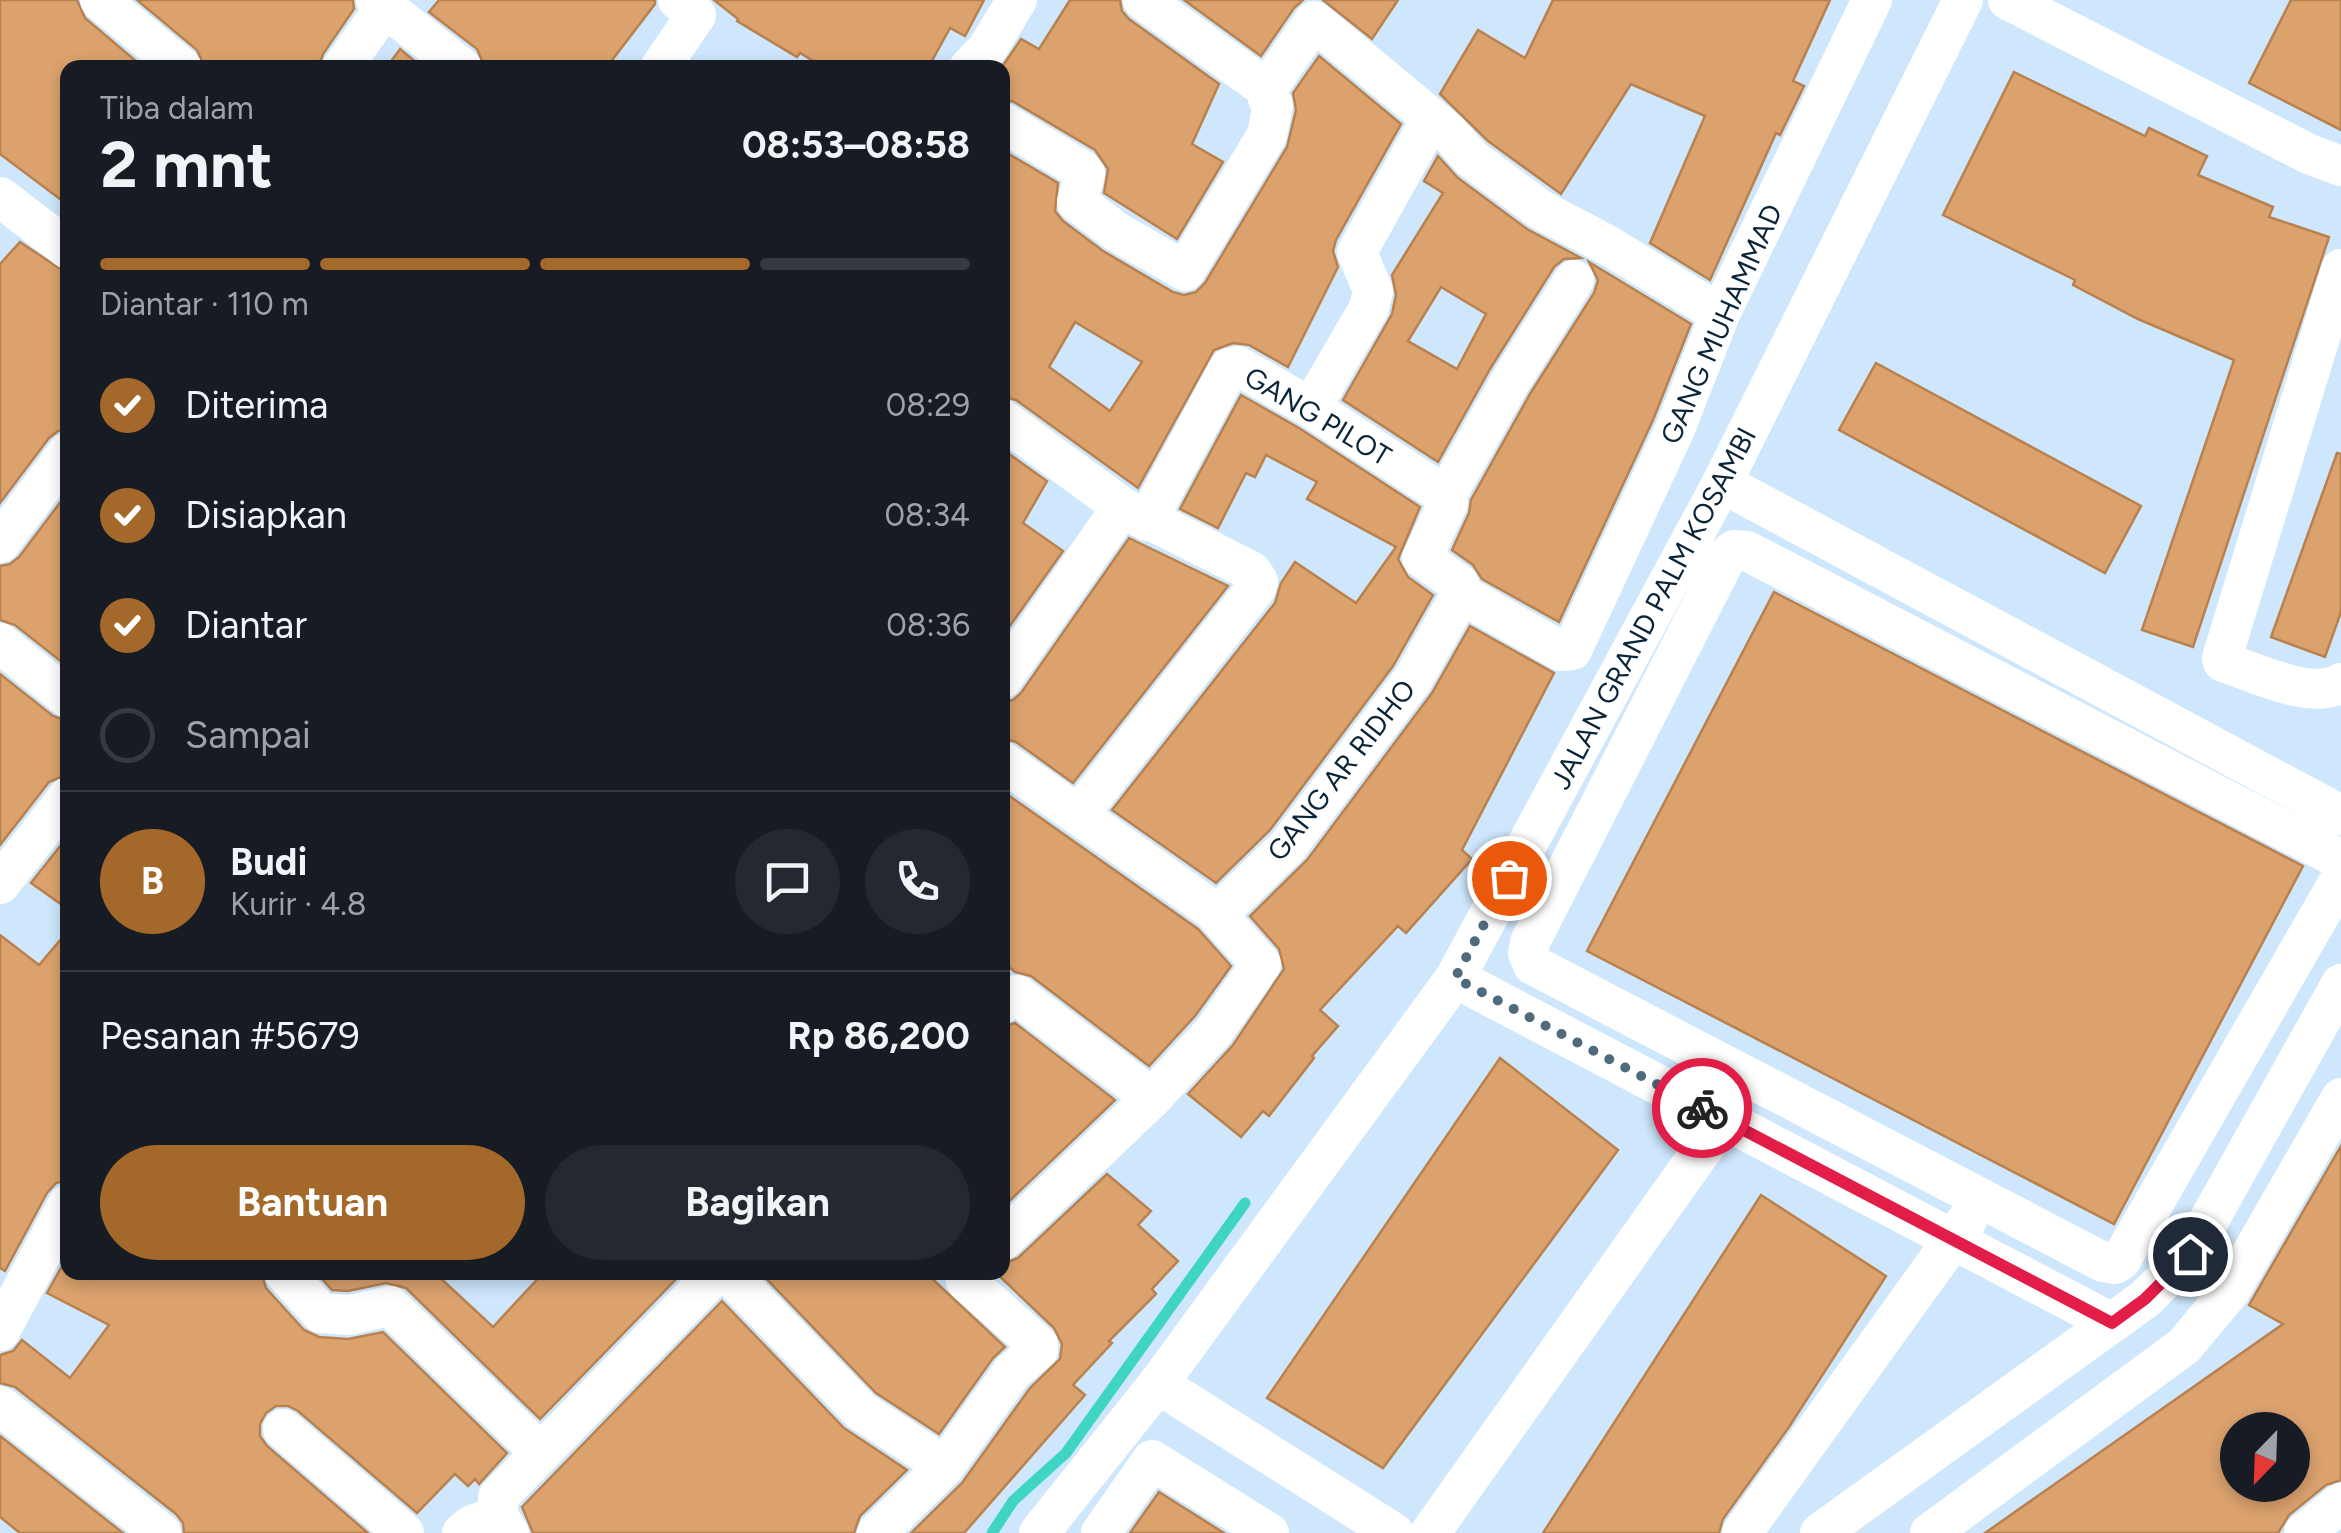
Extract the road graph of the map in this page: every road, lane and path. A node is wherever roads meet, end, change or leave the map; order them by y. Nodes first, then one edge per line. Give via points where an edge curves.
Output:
1 (100, 0) edge
2 (1017, 0) edge
3 (1144, 0) edge
4 (1872, 0) edge
5 (1963, 0) edge
6 (2008, 0) edge
7 (381, 4) edge
8 (687, 7) edge
9 (172, 60) edge
10 (347, 60) edge
11 (452, 60) edge
12 (664, 60) edge
13 (977, 60) edge
14 (1267, 89) junction
15 (1431, 119) junction
16 (1010, 127) edge
17 (2341, 166) edge
18 (0, 198) edge
19 (60, 244) edge
20 (1589, 256) junction
21 (2341, 270) edge
22 (1720, 314) junction
23 (1312, 408) junction
24 (1010, 425) edge
25 (60, 463) edge
26 (1722, 483) junction
27 (1446, 496) junction
28 (1136, 514) junction
29 (0, 543) edge
30 (1461, 594) junction
31 (0, 643) edge
32 (1010, 669) edge
33 (2341, 682) edge
34 (60, 692) edge
35 (1010, 770) edge
36 (60, 807) edge
37 (1079, 814) junction
38 (2341, 815) edge
39 (2341, 864) edge
40 (2341, 878) edge
41 (0, 884) edge
42 (1216, 914) junction
43 (1455, 978) junction
44 (2341, 984) edge
45 (1010, 996) edge
46 (1152, 1098) junction
47 (2341, 1098) edge
48 (1724, 1119) junction
49 (1980, 1198) junction
50 (60, 1219) edge
51 (1010, 1232) edge
52 (1954, 1240) junction
53 (291, 1280) edge
54 (708, 1280) edge
55 (734, 1280) edge
56 (966, 1280) edge
57 (2112, 1323) junction
58 (0, 1331) edge
59 (1158, 1384) junction
60 (0, 1406) edge
61 (284, 1429) dead end
62 (541, 1453) junction
63 (944, 1466) junction
64 (2341, 1503) edge
65 (1440, 1519) edge
66 (490, 1527) edge
67 (161, 1533) edge
68 (404, 1533) edge
69 (877, 1533) edge
70 (1038, 1533) edge
71 (1101, 1533) edge
72 (1269, 1533) edge
73 (1394, 1533) edge
74 (1742, 1533) edge
75 (1820, 1533) edge
76 (1930, 1533) edge
77 (2304, 1533) edge

1 - 9 street
2 - 13 street
3 - 14 street
4 - 22 street, GANG MUHAMMAD
5 - 26 street, JALAN GRAND PALM KOSAMBI
6 - 17 street
7 - 10 street
7 - 11 street
8 - 12 street
14 - 15 street via 1314,21
14 - 16 street via 1273,105 1266,134 1185,270 1077,202 1082,170
15 - 20 street
15 - 23 street via 1357,252 1373,291 1369,308
18 - 19 street
20 - 22 street
20 - 27 street
21 - 33 street via 2222,658 2302,688
22 - 30 street, GANG MUHAMMAD via 1676,429 1572,650 1561,651
23 - 27 street, GANG PILOT
23 - 28 street, GANG PILOT via 1231,366
24 - 28 street
25 - 29 street
26 - 38 street
26 - 43 street, JALAN GRAND PALM KOSAMBI
27 - 30 street via 1422,558 1460,584
28 - 32 street
28 - 37 street via 1251,571 1258,581
30 - 42 street, GANG AR RIDHO via 1413,679 1288,846
31 - 34 street
35 - 37 street
36 - 41 street
37 - 42 street
39 - 49 street via 1747,552 1727,556 1530,942 1532,965
40 - 49 street via 2121,1260 2102,1262
42 - 46 street via 1261,964 1214,1031
43 - 48 street
43 - 59 street, JALAN GRAND PALM KOSAMBI
44 - 57 street via 2190,1254
45 - 46 street
46 - 51 street
47 - 76 street via 2230,1291 2184,1346
48 - 52 street
48 - 65 street
49 - 52 street
50 - 58 street
52 - 57 street
52 - 74 street
53 - 62 street via 320,1312 350,1315 390,1306
54 - 62 street
55 - 63 street via 861,1411
56 - 63 street via 1038,1350 1012,1372
57 - 75 street
59 - 70 street, JALAN GRAND PALM KOSAMBI
59 - 73 street
60 - 67 street
61 - 68 street
62 - 66 street via 498,1497
63 - 69 street
64 - 77 street
71 - 72 street via 1152,1460

